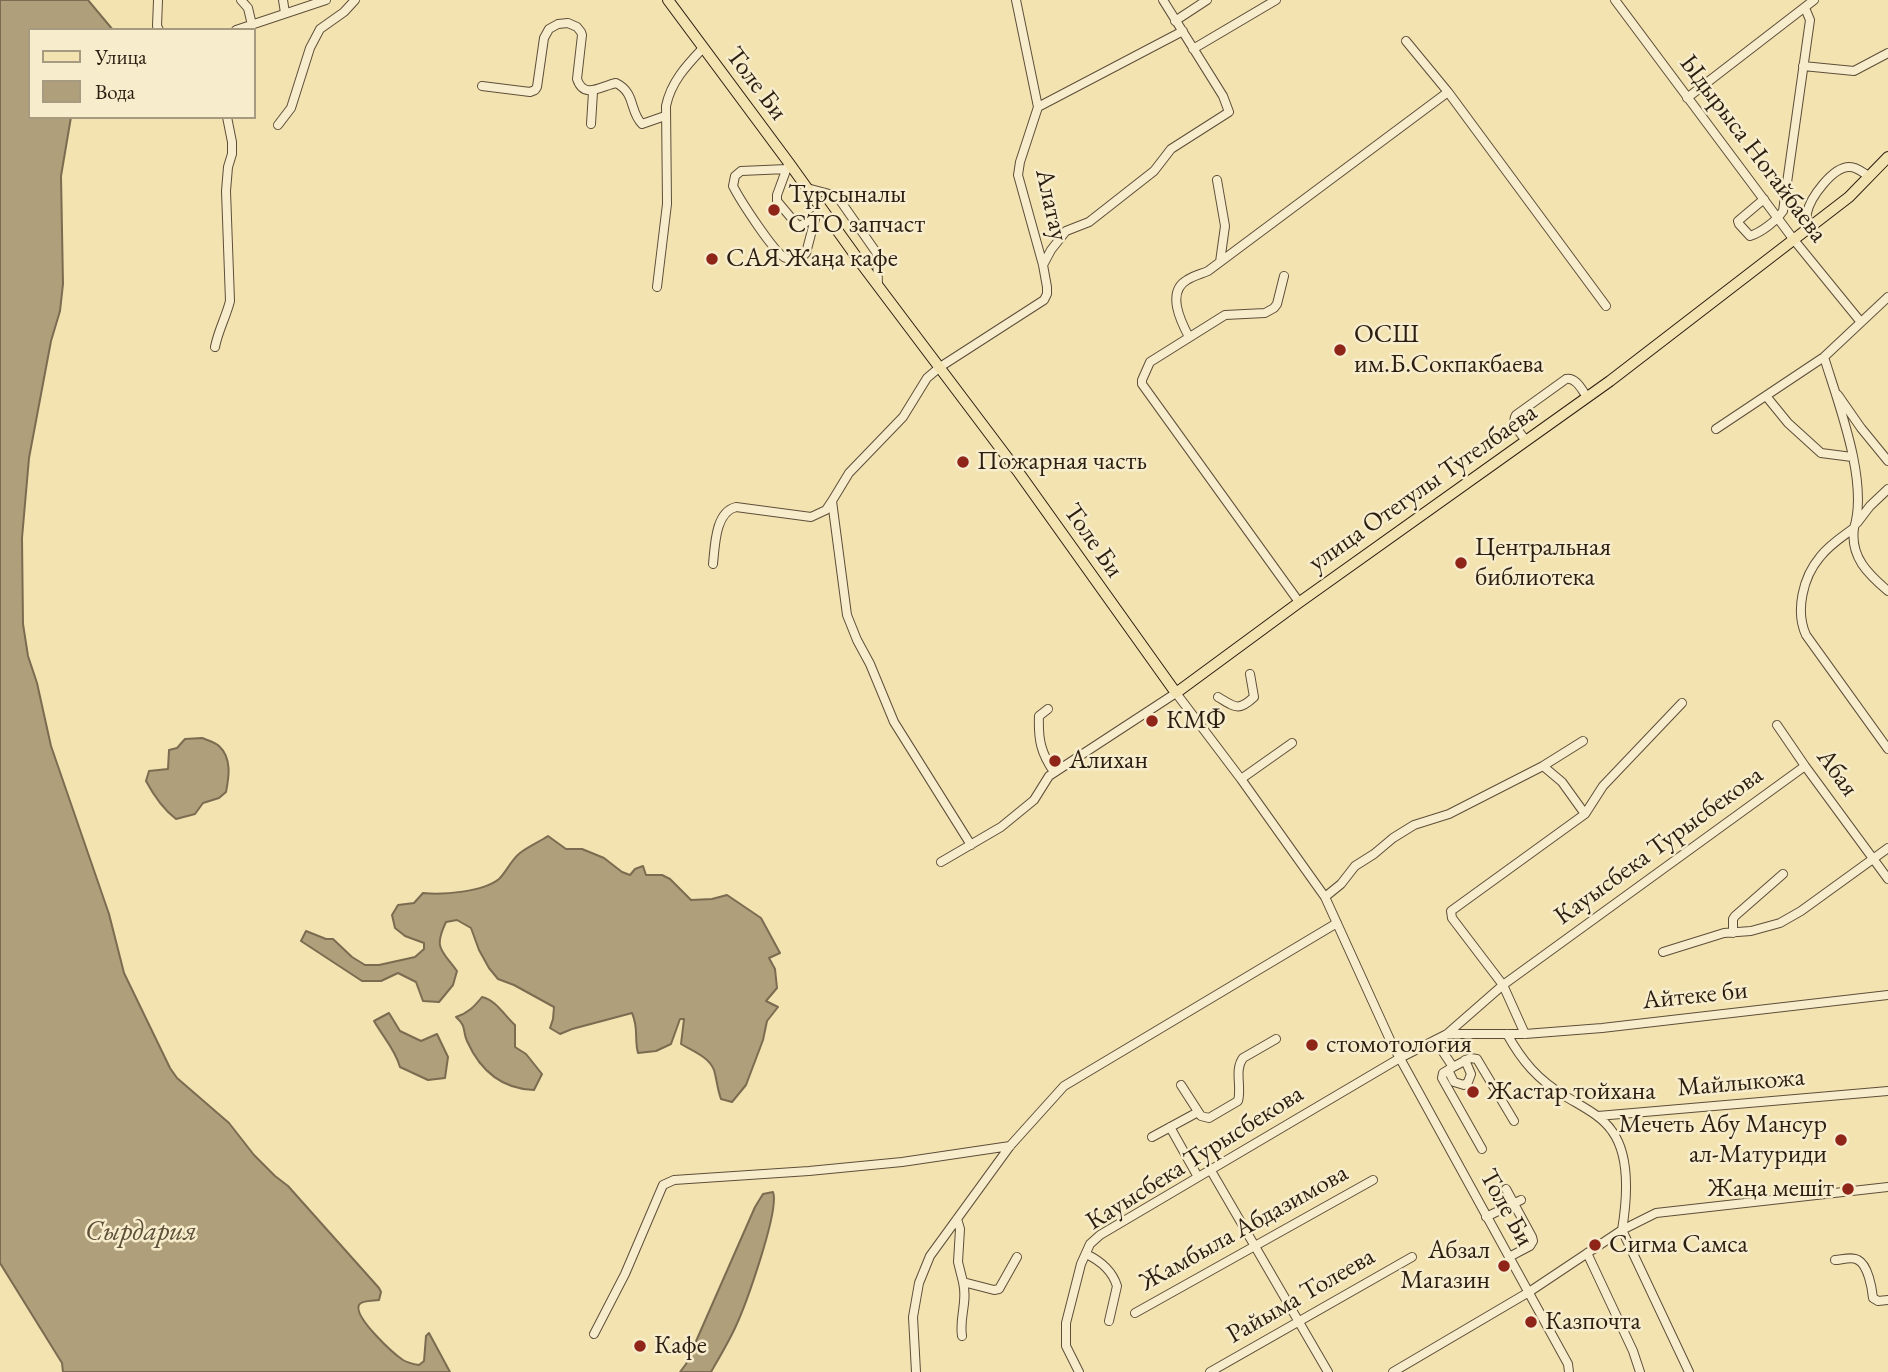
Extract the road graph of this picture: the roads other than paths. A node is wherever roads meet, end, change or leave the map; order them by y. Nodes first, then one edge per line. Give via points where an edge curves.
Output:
1 (158, 0) edge
2 (241, 0) edge
3 (284, 0) edge
4 (326, 0) edge
5 (355, 0) edge
6 (668, 0) edge
7 (1016, 0) edge
8 (1163, 0) edge
9 (1207, 0) edge
10 (1276, 0) edge
11 (1615, 0) edge
12 (1814, 0) edge
13 (248, 8) junction
14 (1805, 8) junction
15 (285, 13) junction
16 (263, 20) junction
17 (1175, 21) junction
18 (252, 25) junction
19 (158, 28) edge
20 (242, 28) edge
21 (1183, 31) junction
22 (1406, 41) dead end
23 (703, 48) junction
24 (1194, 49) junction
25 (1888, 53) edge
26 (1803, 66) junction
27 (482, 86) dead end
28 (593, 92) junction
29 (1448, 92) junction
30 (1687, 98) junction
31 (1038, 107) junction
32 (665, 117) junction
33 (227, 119) edge
34 (591, 124) dead end
35 (278, 125) dead end
36 (1888, 157) edge
37 (788, 166) junction
38 (1869, 176) junction
39 (1217, 180) dead end
40 (807, 188) junction
41 (1764, 199) junction
42 (820, 212) junction
43 (1778, 218) junction
44 (1807, 230) junction
45 (1794, 240) junction
46 (1220, 262) junction
47 (1043, 265) junction
48 (1284, 276) dead end
49 (878, 285) junction
50 (657, 287) dead end
51 (1888, 297) edge
52 (1606, 306) dead end
53 (1860, 321) junction
54 (1189, 337) junction
55 (215, 347) dead end
56 (1824, 357) junction
57 (940, 367) junction
58 (1834, 390) junction
59 (1766, 396) junction
60 (1587, 397) junction
61 (1716, 429) dead end
62 (1526, 441) junction
63 (1853, 457) junction
64 (1888, 461) edge
65 (1888, 489) edge
66 (832, 501) junction
67 (1854, 527) junction
68 (713, 564) dead end
69 (1888, 592) edge
70 (1299, 603) junction
71 (1250, 674) dead end
72 (1176, 693) junction
73 (1218, 697) dead end
74 (1682, 703) dead end
75 (1048, 709) dead end
76 (1777, 726) dead end
77 (1583, 741) dead end
78 (1293, 743) dead end
79 (1888, 748) edge
80 (1544, 766) junction
81 (1805, 766) junction
82 (1054, 772) junction
83 (1241, 779) junction
84 (1585, 814) junction
85 (971, 845) junction
86 (1888, 848) edge
87 (1874, 858) junction
88 (941, 862) dead end
89 (1783, 874) dead end
90 (1888, 879) edge
91 (1325, 897) junction
92 (1337, 923) junction
93 (1733, 933) junction
94 (1663, 952) dead end
95 (1503, 985) junction
96 (1888, 996) edge
97 (1447, 1034) junction
98 (1507, 1034) junction
99 (1525, 1034) junction
100 (1276, 1039) dead end
101 (1435, 1040) junction
102 (1465, 1060) junction
103 (1402, 1062) junction
104 (1450, 1068) junction
105 (1181, 1085) dead end
106 (1888, 1091) edge
107 (1198, 1112) junction
108 (1598, 1116) junction
109 (1514, 1121) dead end
110 (1170, 1128) junction
111 (1152, 1137) dead end
112 (1010, 1146) junction
113 (1482, 1149) dead end
114 (1210, 1169) junction
115 (1198, 1177) junction
116 (1373, 1180) dead end
117 (1888, 1186) edge
118 (1506, 1189) dead end
119 (1517, 1202) junction
120 (1486, 1217) junction
121 (957, 1219) junction
122 (1622, 1230) junction
123 (1255, 1245) junction
124 (1587, 1253) junction
125 (1086, 1254) junction
126 (1017, 1257) dead end
127 (1412, 1257) dead end
128 (1508, 1257) junction
129 (1835, 1260) dead end
130 (963, 1282) junction
131 (1529, 1292) junction
132 (1888, 1300) edge
133 (1135, 1313) dead end
134 (1109, 1321) dead end
135 (1298, 1321) junction
136 (594, 1334) dead end
137 (961, 1336) dead end
138 (916, 1372) edge
139 (1079, 1372) edge
140 (1210, 1372) edge
141 (1328, 1372) edge
142 (1393, 1372) edge
143 (1569, 1372) edge
144 (1640, 1372) edge
145 (1689, 1372) edge

1 - 19 street
2 - 13 street
3 - 15 street
4 - 15 street
5 - 35 street via 320,29 291,108
6 - 23 main road, Толе Би
7 - 31 street, Алатау
8 - 17 street
9 - 17 street
10 - 24 street
11 - 30 street, Ыдырыса Ногайбаева
12 - 14 street
13 - 16 street
13 - 18 street
14 - 26 street via 1810,20
14 - 30 street
15 - 16 street
16 - 18 street
17 - 21 street
18 - 20 street
21 - 24 street
21 - 31 street
22 - 29 street
23 - 32 street via 674,84
23 - 37 main road, Толе Би
24 - 47 street via 1229,112 1171,149 1154,171 1088,222 1066,232
25 - 26 street via 1854,71
26 - 43 street via 1783,211
27 - 28 street via 535,90 544,38 552,26 568,23 582,35 577,83
28 - 32 street via 617,83 626,90 642,124
28 - 34 street
29 - 46 street
29 - 52 street
30 - 41 street, Ыдырыса Ногайбаева
31 - 47 street, Алатау via 1018,175
32 - 50 street via 667,204
33 - 55 street via 232,142 226,191 230,301
36 - 38 main road, улица Отегулы Тугелбаева
37 - 40 main road, Толе Би
37 - 42 street via 777,201 798,226
37 - 42 street via 741,171 733,186 774,249 786,258 803,257
38 - 44 main road, улица Отегулы Тугелбаева
38 - 44 street via 1853,166 1829,177 1811,201
39 - 46 street via 1225,226
40 - 42 main road, Толе Би
40 - 49 street via 837,196 876,252
41 - 43 street, Ыдырыса Ногайбаева
41 - 43 street via 1741,217 1739,224 1750,236
42 - 49 main road, Толе Би
43 - 45 street, Ыдырыса Ногайбаева
44 - 45 main road, улица Отегулы Тугелбаева
45 - 53 street, Ыдырыса Ногайбаева
45 - 60 main road, улица Отегулы Тугелбаева
46 - 54 street via 1187,280 1177,292 1179,320
47 - 57 street, Алатау via 1044,300
48 - 54 street via 1277,304 1268,312 1225,315
49 - 57 main road, Толе Би
51 - 53 street
53 - 56 street
54 - 70 street via 1150,362 1142,384
56 - 58 street
56 - 59 street
57 - 66 street via 927,378 903,417 849,473
57 - 72 main road, Толе Би
58 - 63 street
58 - 64 street
59 - 61 street
59 - 63 street via 1821,453
60 - 62 main road, улица Отегулы Тугелбаева
60 - 62 street via 1574,380 1566,379 1516,415 1514,423
62 - 70 main road, улица Отегулы Тугелбаева
63 - 67 street via 1857,484
65 - 67 street
66 - 68 street via 826,510 811,517 728,509 720,522
66 - 85 street via 852,628 894,722
67 - 69 street via 1855,551 1867,573
67 - 79 street via 1814,565 1801,601 1801,625
70 - 72 main road, улица Отегулы Тугелбаева
71 - 73 street via 1254,697 1243,707
72 - 82 street
72 - 83 street, Толе Би
74 - 84 street via 1603,786
75 - 82 street via 1039,716 1040,740
76 - 81 street, Абая
77 - 80 street
78 - 83 street
80 - 84 street
80 - 91 street via 1449,814 1414,825 1355,866
81 - 87 street, Абая
81 - 95 street, Кауысбека Турысбекова
82 - 85 street via 1034,800
83 - 91 street, Толе Би
84 - 95 street via 1451,911
85 - 88 street
86 - 87 street
87 - 90 street, Абая
87 - 93 street via 1780,923
89 - 93 street via 1735,916
91 - 92 street, Толе Би
92 - 103 street, Толе Би
92 - 112 street via 1064,1086
93 - 94 street
95 - 97 street, Кауысбека Турысбекова
95 - 99 street
96 - 99 street, Айтеке би
97 - 98 street, Айтеке би
97 - 101 street, Кауысбека Турысбекова
98 - 99 street, Айтеке би
98 - 108 street via 1519,1056 1546,1083
100 - 107 street via 1240,1061 1238,1101 1209,1118
101 - 103 street, Кауысбека Турысбекова
101 - 104 street
102 - 104 street
102 - 104 street via 1471,1074 1468,1082 1454,1082
102 - 109 street via 1477,1059
103 - 114 street, Кауысбека Турысбекова
103 - 120 street, Толе Би
104 - 113 street via 1442,1079
105 - 107 street
106 - 108 street, Майлыкожа
107 - 110 street
108 - 122 street via 1612,1130 1625,1161
110 - 111 street
110 - 115 street
112 - 121 street
112 - 136 street via 888,1164 674,1180 663,1185
114 - 115 street, Кауысбека Турысбекова
114 - 123 street
115 - 125 street, Кауысбека Турысбекова via 1100,1235
116 - 123 street, Жамбыла Абдазимова
117 - 122 street via 1673,1210
118 - 119 street
119 - 120 street
119 - 128 street via 1533,1241
120 - 128 street, Толе Би
121 - 130 street
121 - 138 street via 930,1256 919,1283 913,1317
122 - 124 street
122 - 145 street
123 - 133 street, Жамбыла Абдазимова
123 - 135 street
124 - 131 street
124 - 144 street
125 - 134 street via 1107,1268 1116,1281
125 - 139 street, Кауысбека Турысбекова via 1066,1323 1066,1346
126 - 130 street via 999,1289
127 - 135 street, Райыма Толеева
128 - 131 street, Толе Би
129 - 132 street via 1860,1260 1873,1298
130 - 137 street
131 - 142 street
131 - 143 street, Толе Би
135 - 140 street, Райыма Толеева
135 - 141 street

